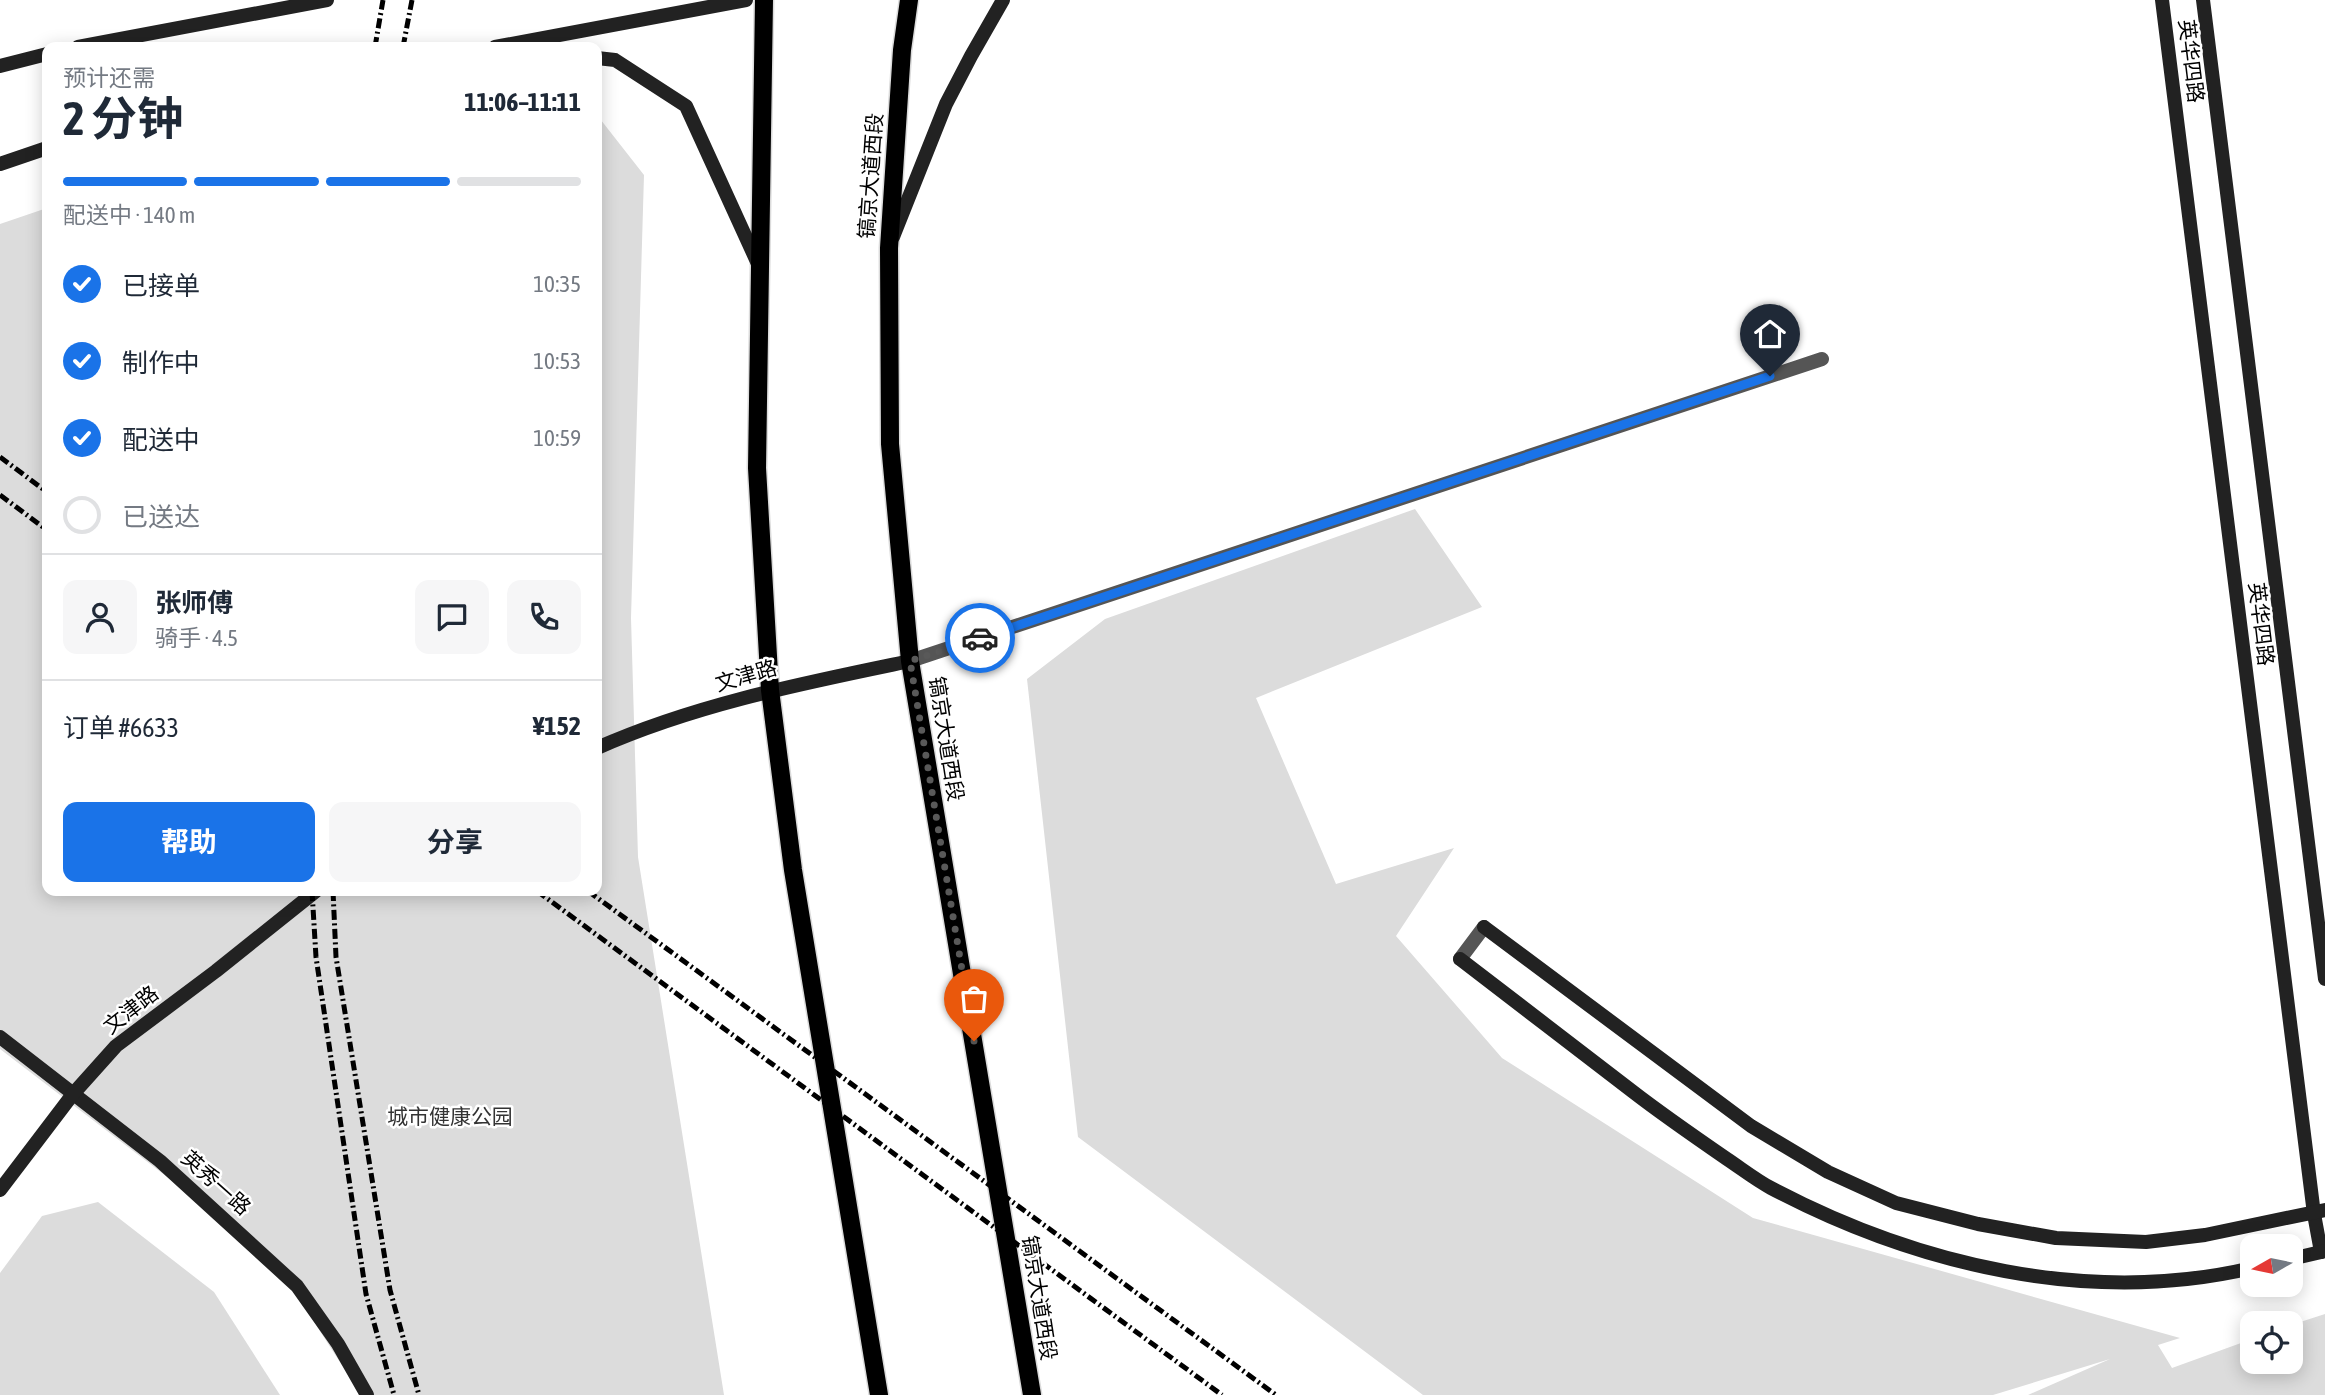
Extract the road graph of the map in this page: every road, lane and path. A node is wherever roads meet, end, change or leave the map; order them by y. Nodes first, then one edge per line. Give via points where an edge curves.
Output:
1 (327, 0) edge
2 (746, 0) edge
3 (764, 0) edge
4 (909, 0) edge
5 (1003, 0) edge
6 (2162, 0) edge
7 (2203, 0) edge
8 (104, 42) edge
9 (528, 42) edge
10 (42, 55) edge
11 (602, 59) edge
12 (0, 66) edge
13 (42, 150) edge
14 (0, 164) edge
15 (889, 248) junction
16 (761, 271) junction
17 (1822, 359) dead end
18 (910, 661) junction
19 (770, 690) junction
20 (602, 746) edge
21 (310, 896) edge
22 (2325, 979) edge
23 (0, 1037) edge
24 (73, 1094) junction
25 (0, 1190) edge
26 (2320, 1212) edge
27 (2323, 1251) edge
28 (2303, 1256) edge
29 (2240, 1271) edge
30 (368, 1395) edge
31 (879, 1395) edge
32 (1032, 1395) edge

1 - 8 street
2 - 9 street
3 - 16 main road
4 - 15 main road, 镐京大道西段
5 - 15 street via 946,104
6 - 26 street, 英华四路
7 - 22 street, 英华四路
10 - 12 street
11 - 16 street via 615,60 686,106
13 - 14 street
15 - 18 main road, 镐京大道西段 via 890,444
16 - 19 main road via 757,467
17 - 18 street
18 - 19 street, 文津路
18 - 32 main road, 镐京大道西段
19 - 20 street, 文津路
19 - 31 main road via 793,870
21 - 24 street, 文津路 via 116,1046
23 - 24 street, 英秀一路
24 - 25 street, 文津路
24 - 30 street, 英秀一路 via 160,1161 297,1286
26 - 27 street, 英华四路
26 - 29 street via 2146,1242 2056,1238 1896,1203 1828,1172 1751,1126 1484,927 1460,959 1685,1131 1770,1187 1867,1233 1950,1261 2048,1279 2126,1282 2214,1277
27 - 28 street

